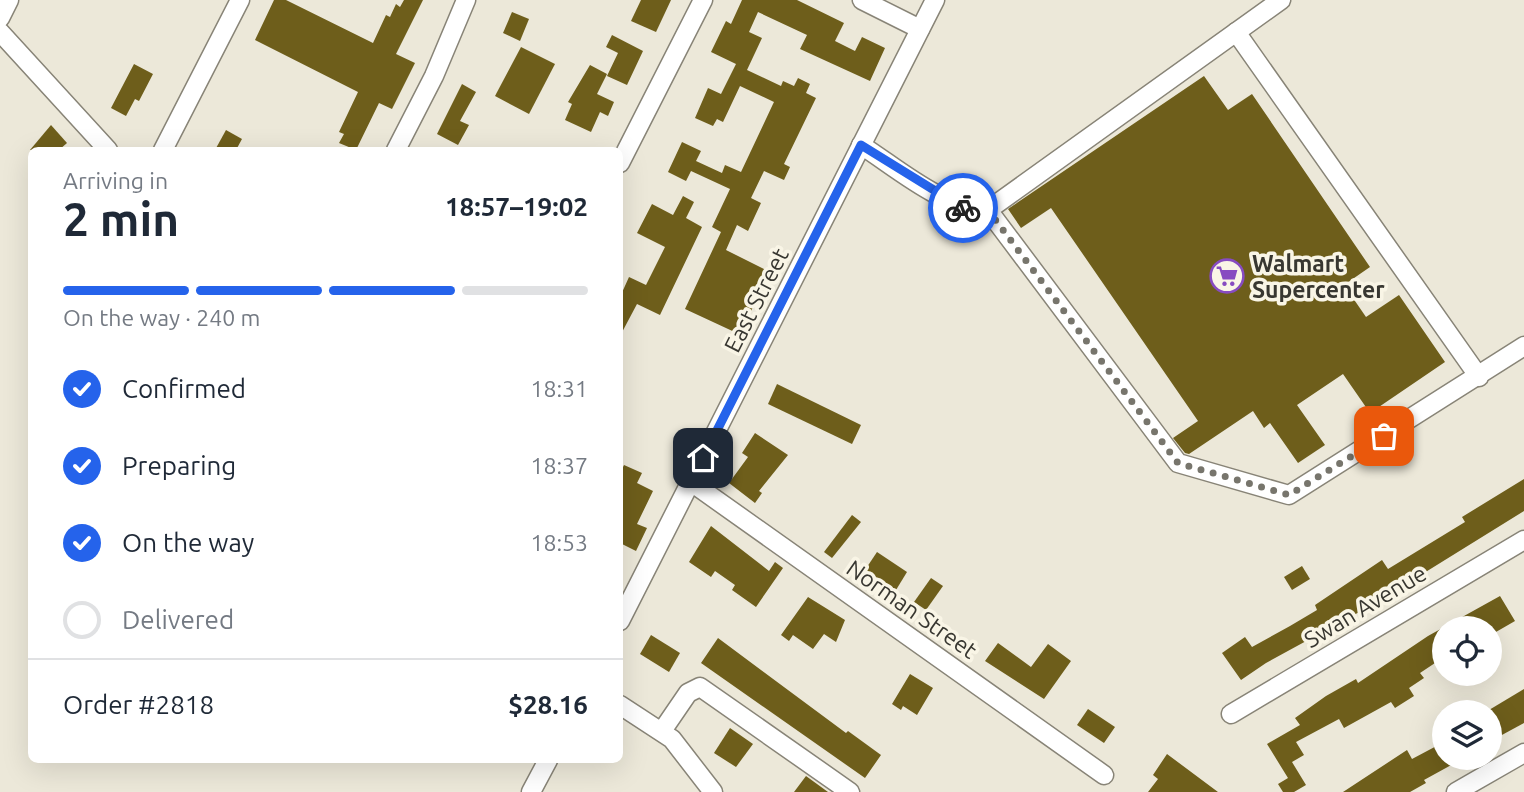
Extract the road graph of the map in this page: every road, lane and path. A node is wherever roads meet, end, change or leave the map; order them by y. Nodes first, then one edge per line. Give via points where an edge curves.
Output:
1 (9, 0) edge
2 (240, 0) edge
3 (466, 0) edge
4 (702, 0) edge
5 (862, 0) edge
6 (935, 0) edge
7 (1281, 0) edge
8 (0, 18) edge
9 (920, 29) junction
10 (0, 32) edge
11 (1236, 32) junction
12 (861, 145) junction
13 (105, 147) edge
14 (165, 147) edge
15 (398, 147) edge
16 (623, 157) edge
17 (988, 210) junction
18 (1524, 346) edge
19 (1479, 377) junction
20 (691, 482) junction
21 (1524, 540) edge
22 (623, 615) edge
23 (623, 707) edge
24 (1231, 714) dead end
25 (662, 731) junction
26 (1524, 753) edge
27 (546, 763) edge
28 (1104, 775) dead end
29 (531, 792) edge
30 (713, 792) edge
31 (850, 792) edge
32 (1456, 792) edge

1 - 8 street
2 - 14 street
3 - 15 street via 435,76
4 - 16 street
5 - 9 street
6 - 9 street, East Street
7 - 11 street
9 - 12 street, East Street
10 - 13 street
11 - 17 street
11 - 19 street
12 - 17 street via 946,200 964,208
12 - 20 street, East Street
17 - 19 street via 1178,463 1289,495
18 - 19 street
20 - 22 street, East Street
20 - 28 street, Norman Street
21 - 24 street, Swan Avenue
23 - 25 street
25 - 30 street
25 - 31 street via 688,693 700,687
26 - 32 street
27 - 29 street

